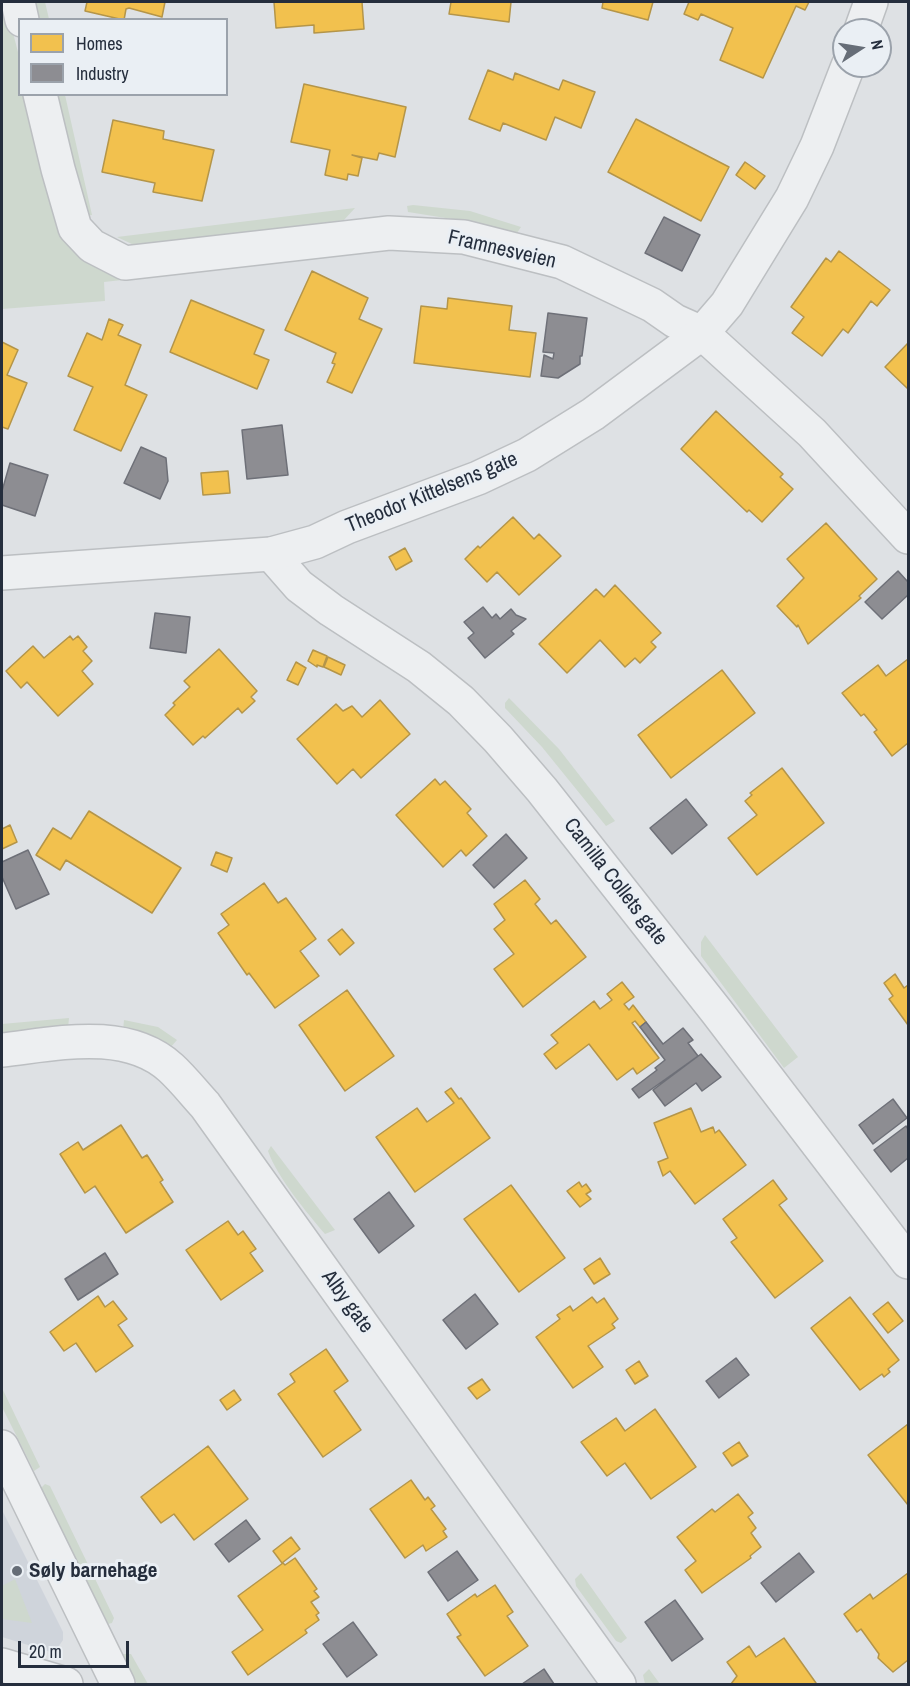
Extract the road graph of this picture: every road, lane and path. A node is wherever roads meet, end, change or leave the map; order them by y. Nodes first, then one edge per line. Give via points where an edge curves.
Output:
1 (18, 2) edge
2 (871, 2) edge
3 (22, 18) edge
4 (865, 18) edge
5 (843, 78) edge
6 (40, 96) edge
7 (702, 333) junction
8 (909, 537) edge
9 (272, 554) junction
10 (2, 573) edge
11 (2, 1050) edge
12 (909, 1262) edge
13 (2, 1447) edge
14 (2, 1665) edge
15 (66, 1684) edge
16 (113, 1684) edge
17 (618, 1684) edge

1 - 3 street
2 - 4 street
5 - 7 street, Theodor Kittelsens gate via 792,198 727,304
6 - 7 street, Framnesveien via 75,228 92,246 125,263 388,233 464,237 562,262
7 - 8 street, Framnesveien via 812,433
7 - 9 street, Theodor Kittelsens gate via 593,414 527,455 315,542
9 - 10 street, Theodor Kittelsens gate
9 - 12 street, Camilla Collets gate via 298,586 419,668 461,701 498,739 703,994
11 - 17 street, Alby gate via 115,1042 140,1049 170,1067 205,1106
13 - 16 street
14 - 15 street

